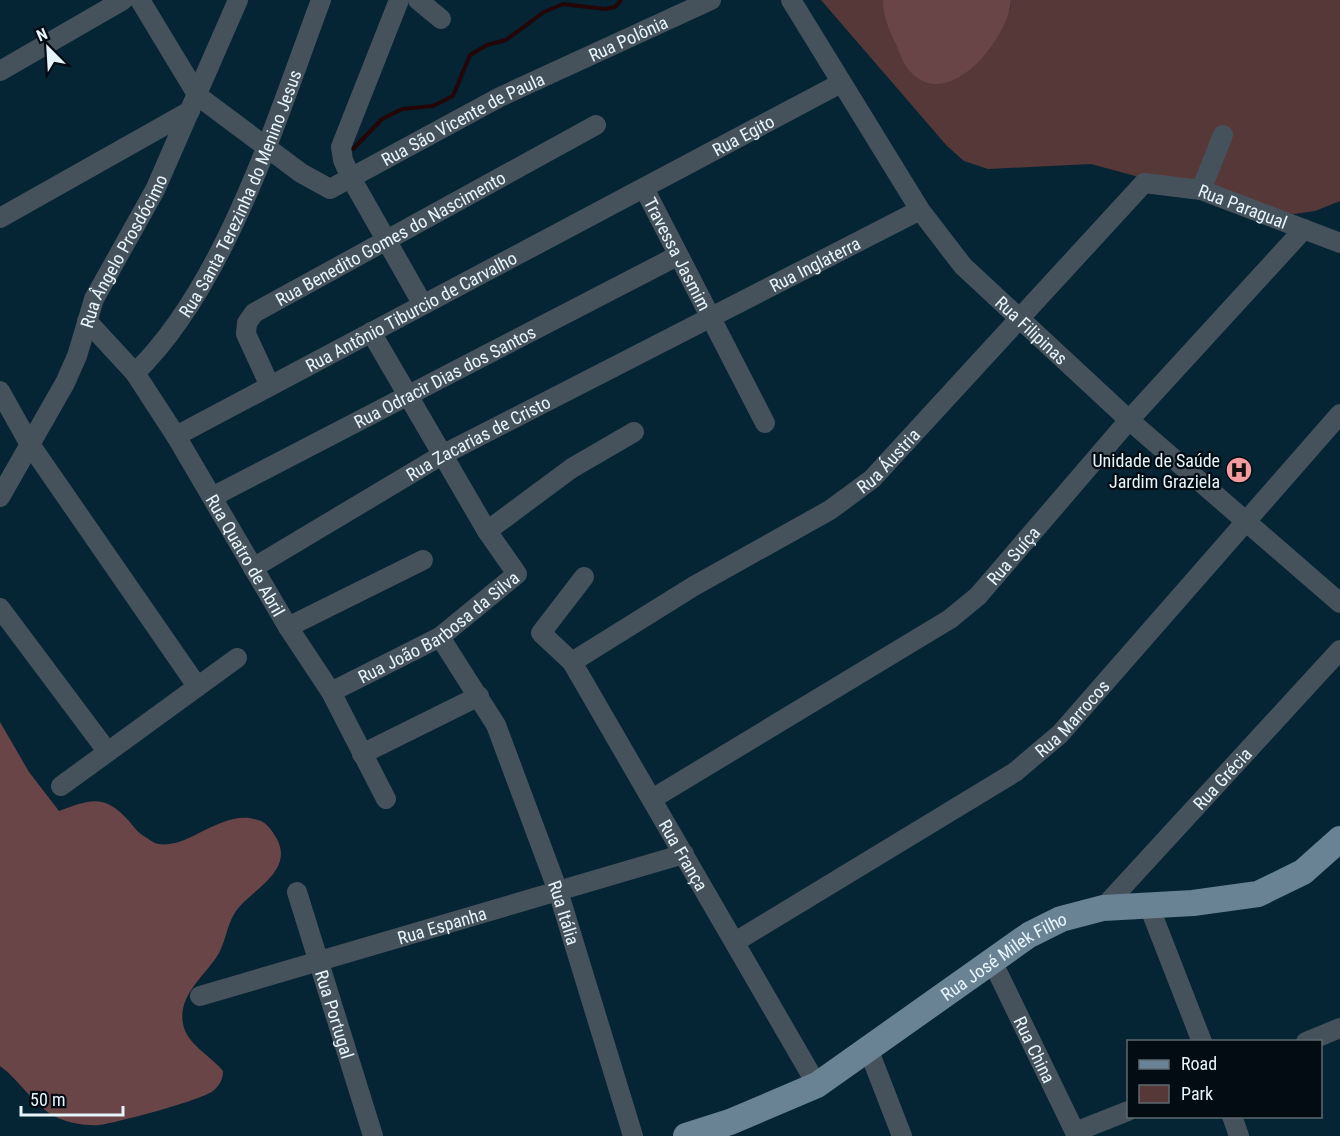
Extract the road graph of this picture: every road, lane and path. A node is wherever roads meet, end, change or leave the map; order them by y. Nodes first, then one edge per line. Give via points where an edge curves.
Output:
1 (123, 0) edge
2 (140, 0) edge
3 (238, 0) edge
4 (321, 0) edge
5 (399, 0) edge
6 (418, 0) edge
7 (711, 0) edge
8 (791, 0) edge
9 (441, 19) dead end
10 (576, 62) joint
11 (0, 71) edge
12 (842, 83) junction
13 (194, 103) junction
14 (596, 125) dead end
15 (1223, 135) dead end
16 (266, 147) junction
17 (351, 178) junction
18 (1144, 183) joint
19 (644, 188) junction
20 (1201, 190) junction
21 (920, 210) junction
22 (0, 218) edge
23 (1304, 229) junction
24 (389, 241) junction
25 (1340, 243) edge
26 (677, 256) junction
27 (422, 303) junction
28 (709, 318) junction
29 (1019, 320) junction
30 (87, 321) junction
31 (371, 332) junction
32 (135, 373) junction
33 (270, 386) junction
34 (0, 391) edge
35 (409, 397) junction
36 (1340, 414) edge
37 (1129, 420) junction
38 (765, 423) dead end
39 (634, 432) dead end
40 (176, 436) junction
41 (29, 443) junction
42 (442, 455) junction
43 (0, 497) edge
44 (212, 497) junction
45 (1246, 522) junction
46 (487, 531) junction
47 (423, 560) dead end
48 (253, 568) junction
49 (584, 577) dead end
50 (1340, 603) edge
51 (0, 608) edge
52 (288, 627) junction
53 (440, 637) junction
54 (1340, 650) edge
55 (237, 658) dead end
56 (572, 662) junction
57 (197, 686) junction
58 (331, 692) junction
59 (479, 696) junction
60 (107, 751) junction
61 (362, 754) junction
62 (61, 786) dead end
63 (386, 799) dead end
64 (652, 799) junction
65 (1340, 839) edge
66 (684, 854) junction
67 (558, 891) junction
68 (297, 892) dead end
69 (1149, 906) junction
70 (1103, 908) junction
71 (735, 942) junction
72 (320, 959) junction
73 (993, 963) junction
74 (200, 996) dead end
75 (1340, 1028) edge
76 (1202, 1040) edge
77 (1309, 1040) edge
78 (869, 1051) junction
79 (818, 1085) junction
80 (1127, 1111) edge
81 (1233, 1118) edge
82 (733, 1129) edge
83 (1076, 1134) edge
84 (374, 1136) edge
85 (633, 1136) edge
86 (686, 1136) edge
87 (903, 1136) edge
88 (1239, 1136) edge

1 - 11 street
2 - 13 street
3 - 13 street, Rua Ângelo Prosdócimo
4 - 16 street, Rua Santa Terezinha do Menino Jesus
5 - 17 street via 341,147
6 - 9 street
7 - 10 street, Rua Polônia
8 - 12 street, Rua Filipinas
10 - 17 street, Rua São Vicente de Paula via 500,97
12 - 19 street, Rua Egito
12 - 21 street, Rua Filipinas
13 - 16 street
13 - 22 street
13 - 30 street, Rua Ângelo Prosdócimo via 155,190 109,268
14 - 24 street, Rua Benedito Gomes do Nascimento
15 - 20 street
16 - 17 street, Rua São Vicente de Paula via 330,189
16 - 32 street, Rua Santa Terezinha do Menino Jesus via 217,256 163,344
17 - 24 street
18 - 20 street, Rua Paragual
18 - 29 street, Rua Áustria
19 - 26 street, Travessa Jasmim
19 - 27 street, Rua Antônio Tiburcio de Carvalho
20 - 23 street, Rua Paragual
21 - 28 street, Rua Inglaterra
21 - 29 street, Rua Filipinas via 963,266
23 - 25 street, Rua Paragual
23 - 37 street, Rua Suíça
24 - 27 street
24 - 33 street, Rua Benedito Gomes do Nascimento via 254,313 246,323 246,334
26 - 28 street, Travessa Jasmim
26 - 35 street, Rua Odracir Dias dos Santos
27 - 31 street, Rua Antônio Tiburcio de Carvalho
28 - 38 street, Travessa Jasmim
28 - 42 street, Rua Zacarias de Cristo
29 - 37 street, Rua Filipinas
29 - 56 street, Rua Áustria via 872,479 830,510 694,586
30 - 32 street, Rua Quatro de Abril
30 - 41 street, Rua Ângelo Prosdócimo via 65,383
31 - 33 street, Rua Antônio Tiburcio de Carvalho
31 - 35 street, Rua João Barbosa da Silva
32 - 40 street, Rua Quatro de Abril
33 - 40 street, Rua Antônio Tiburcio de Carvalho
34 - 41 street
35 - 42 street, Rua João Barbosa da Silva
35 - 44 street, Rua Odracir Dias dos Santos
36 - 45 street, Rua Marrocos
37 - 45 street, Rua Filipinas
37 - 64 street, Rua Suíça via 978,596 950,619
39 - 46 street via 572,468
40 - 44 street, Rua Quatro de Abril
41 - 43 street, Rua Ângelo Prosdócimo
41 - 57 street
42 - 46 street, Rua João Barbosa da Silva
42 - 48 street, Rua Zacarias de Cristo
44 - 48 street, Rua Quatro de Abril
45 - 50 street, Rua Filipinas
45 - 71 street, Rua Marrocos via 1068,726 1015,772
46 - 53 street, Rua João Barbosa da Silva via 517,574
47 - 52 street
48 - 52 street, Rua Quatro de Abril
49 - 56 street, Rua França via 541,633
51 - 60 street
52 - 58 street, Rua Quatro de Abril
53 - 58 street, Rua João Barbosa da Silva
53 - 59 street, Rua Itália
54 - 70 street, Rua Grécia
55 - 57 street
56 - 64 street, Rua França
57 - 60 street
58 - 61 street, Rua Quatro de Abril
59 - 61 street
59 - 67 street, Rua Itália via 496,725
60 - 62 street
61 - 63 street, Rua Quatro de Abril
64 - 66 street, Rua França
65 - 69 main road, Rua José Milek Filho via 1303,872 1258,894
66 - 67 street, Rua Espanha
66 - 71 street, Rua França
67 - 72 street, Rua Espanha
67 - 85 street, Rua Itália
68 - 72 street, Rua Portugal
69 - 70 main road, Rua José Milek Filho
69 - 76 street
70 - 73 main road, Rua José Milek Filho via 1050,925
71 - 79 street, Rua França
72 - 74 street, Rua Espanha
72 - 84 street, Rua Portugal
73 - 78 main road, Rua José Milek Filho
73 - 83 street, Rua China
75 - 77 street
78 - 79 main road, Rua José Milek Filho
78 - 87 street
79 - 82 main road, Rua José Milek Filho
80 - 83 street
81 - 88 street
82 - 86 main road, Rua José Milek Filho

